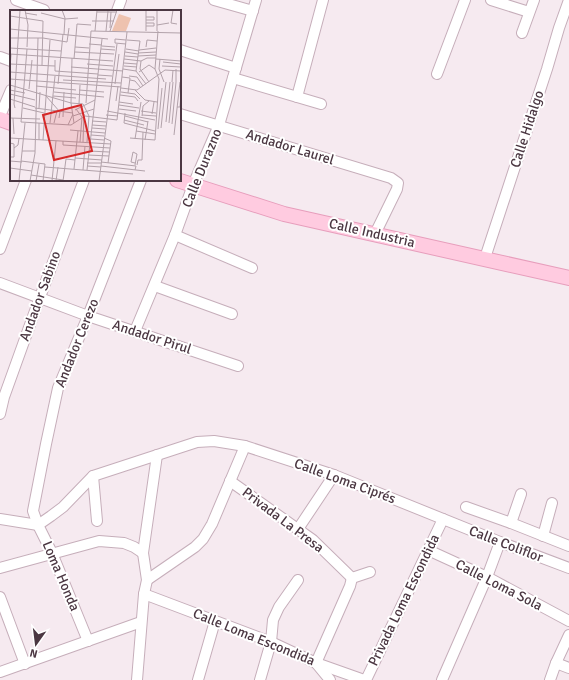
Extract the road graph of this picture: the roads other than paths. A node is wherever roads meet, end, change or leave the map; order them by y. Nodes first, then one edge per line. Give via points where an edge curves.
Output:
1 (16, 0) edge
2 (121, 0) edge
3 (214, 0) edge
4 (256, 0) edge
5 (323, 0) edge
6 (465, 0) edge
7 (491, 0) edge
8 (534, 0) edge
9 (569, 0) edge
10 (46, 7) edge
11 (117, 10) edge
12 (253, 11) junction
13 (529, 12) junction
14 (522, 34) dead end
15 (181, 50) edge
16 (0, 57) edge
17 (10, 61) edge
18 (236, 68) junction
19 (437, 74) dead end
20 (233, 78) junction
21 (10, 92) edge
22 (297, 97) junction
23 (321, 104) dead end
24 (181, 114) edge
25 (0, 117) edge
26 (10, 122) edge
27 (219, 125) junction
28 (26, 181) edge
29 (84, 181) edge
30 (141, 181) edge
31 (180, 181) edge
32 (193, 185) junction
33 (375, 234) junction
34 (175, 235) junction
35 (0, 249) edge
36 (485, 258) junction
37 (252, 268) dead end
38 (568, 275) edge
39 (0, 283) edge
40 (155, 286) junction
41 (40, 297) junction
42 (232, 314) dead end
43 (88, 316) junction
44 (135, 331) junction
45 (238, 366) dead end
46 (0, 414) edge
47 (245, 446) junction
48 (157, 455) junction
49 (334, 475) junction
50 (93, 476) junction
51 (230, 480) junction
52 (521, 494) dead end
53 (552, 503) dead end
54 (466, 507) dead end
55 (33, 511) joint
56 (0, 519) edge
57 (443, 519) junction
58 (97, 521) dead end
59 (511, 523) junction
60 (38, 525) junction
61 (298, 529) junction
62 (543, 536) junction
63 (500, 542) junction
64 (569, 546) edge
65 (428, 550) junction
66 (52, 553) junction
67 (143, 554) junction
68 (0, 568) edge
69 (569, 568) edge
70 (370, 572) dead end
71 (487, 577) junction
72 (352, 578) junction
73 (147, 580) junction
74 (298, 580) dead end
75 (144, 594) junction
76 (0, 597) edge
77 (569, 620) edge
78 (215, 621) junction
79 (141, 622) junction
80 (569, 635) edge
81 (88, 641) junction
82 (271, 642) junction
83 (316, 663) junction
84 (556, 663) junction
85 (24, 664) junction
86 (569, 668) edge
87 (0, 672) edge
88 (137, 680) edge
89 (198, 680) edge
90 (260, 680) edge
91 (330, 680) edge
92 (365, 680) edge
93 (442, 680) edge
94 (550, 680) edge

1 - 10 street
2 - 11 street
3 - 12 street
4 - 12 street, Calle Durazno
5 - 22 street
6 - 19 street
7 - 13 street
8 - 13 street
9 - 36 street, Calle Hidalgo
12 - 18 street, Calle Durazno
13 - 14 street
15 - 18 street
16 - 17 street
18 - 20 street, Calle Durazno
20 - 22 street
20 - 27 street, Calle Durazno
21 - 25 street
22 - 23 street
24 - 27 street, Andador Laurel
25 - 26 street
27 - 32 street, Calle Durazno
27 - 33 street, Andador Laurel via 391,178 398,183 397,189
28 - 35 street
29 - 41 street, Andador Sabino
30 - 43 street, Andador Cerezo
31 - 32 street, Calle Industria
32 - 33 street, Calle Industria via 284,214
32 - 34 street, Calle Durazno
33 - 36 street, Calle Industria
34 - 37 street
34 - 40 street, Calle Durazno
36 - 38 street, Calle Industria
39 - 41 street, Andador Pirul
40 - 42 street
40 - 44 street, Calle Durazno
41 - 43 street, Andador Pirul
41 - 46 street, Andador Sabino
43 - 44 street, Andador Pirul
43 - 55 street, Andador Cerezo via 58,388
44 - 45 street, Andador Pirul
47 - 48 street, Calle Loma Ciprés via 214,441 198,442
47 - 49 street, Calle Loma Ciprés
47 - 51 street
48 - 50 street, Calle Loma Ciprés
48 - 67 street
49 - 57 street, Calle Loma Ciprés
49 - 61 street
50 - 58 street
50 - 60 street via 63,507
51 - 61 street, Privada La Presa
51 - 73 street via 203,539
52 - 59 street
53 - 62 street
54 - 59 street
55 - 60 street, Loma Honda
56 - 60 street
57 - 63 street, Calle Coliflor
57 - 65 street, Privada Loma Escondida
59 - 62 street
60 - 66 street, Loma Honda
61 - 72 street, Privada La Presa
62 - 64 street
63 - 69 street, Calle Coliflor
63 - 71 street
65 - 71 street, Calle Loma Sola
65 - 92 street, Privada Loma Escondida
66 - 67 street via 99,541 124,543
66 - 68 street
66 - 81 street, Loma Honda
67 - 73 street
70 - 72 street
71 - 77 street, Calle Loma Sola
71 - 93 street
72 - 83 street
73 - 75 street
74 - 82 street via 276,612
75 - 78 street, Calle Loma Escondida
75 - 79 street
76 - 85 street
78 - 82 street, Calle Loma Escondida
78 - 89 street
79 - 81 street
79 - 88 street
80 - 84 street
81 - 85 street
82 - 83 street, Calle Loma Escondida
82 - 90 street
83 - 91 street
83 - 92 street, Calle Loma Escondida
84 - 86 street
84 - 94 street
85 - 87 street

